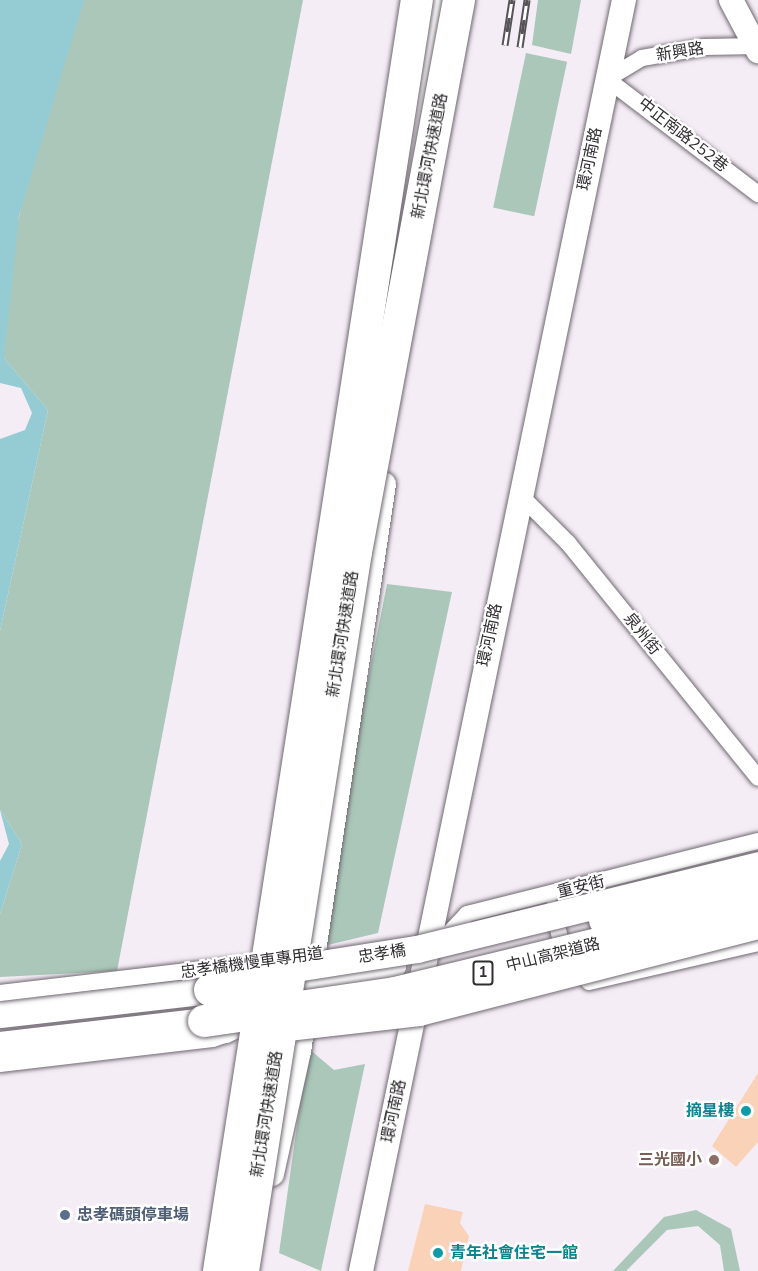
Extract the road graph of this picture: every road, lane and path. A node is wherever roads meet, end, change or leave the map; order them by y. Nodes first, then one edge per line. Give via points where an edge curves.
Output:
1 (412, 0) edge
2 (417, 0) edge
3 (439, 0) edge
4 (459, 0) edge
5 (466, 0) edge
6 (624, 0) edge
7 (731, 0) edge
8 (757, 48) edge
9 (607, 79) junction
10 (758, 194) edge
11 (520, 495) junction
12 (758, 778) edge
13 (758, 841) edge
14 (758, 865) edge
15 (712, 877) junction
16 (758, 880) edge
17 (550, 895) junction
18 (758, 906) edge
19 (758, 925) edge
20 (558, 927) junction
21 (758, 943) edge
22 (564, 956) junction
23 (422, 961) junction
24 (572, 986) junction
25 (210, 990) junction
26 (0, 993) edge
27 (306, 994) junction
28 (417, 994) junction
29 (264, 996) junction
30 (0, 1014) edge
31 (204, 1021) junction
32 (233, 1032) junction
33 (0, 1045) edge
34 (0, 1064) edge
35 (276, 1148) junction
36 (218, 1271) edge
37 (243, 1271) edge
38 (256, 1271) edge
39 (361, 1271) edge

1 - 29 street
2 - 36 highway, 新北環河快速道路, bridge
3 - 29 highway
4 - 37 highway, 新北環河快速道路, bridge via 356,552
5 - 27 street via 384,483
6 - 9 street, 環河南路
7 - 8 street
8 - 9 street, 新興路 via 705,47 642,58
9 - 10 street, 中正南路252巷
9 - 11 street, 環河南路
11 - 12 street, 泉州街 via 568,543
11 - 23 street, 環河南路
13 - 17 street, 重安街
14 - 15 main road, 忠孝橋 / 1, bridge
15 - 25 main road, 忠孝橋 / 1, bridge via 417,949 271,971
15 - 26 street, 忠孝橋機慢車專用道, bridge via 672,874 372,946
16 - 20 street, 重安街
16 - 25 highway, 中山高架道路 / 1, bridge via 394,971
17 - 20 street
17 - 23 street, 重安街 via 466,914
18 - 22 street, 重安街
18 - 31 highway, 中山高架道路 / 1, bridge via 395,993
19 - 32 main road, 1, bridge via 418,1012
20 - 22 street
20 - 23 street, 重安街
21 - 24 street
22 - 24 street
22 - 28 street, 重安街
23 - 27 street, 重安街 via 342,975
23 - 28 street, 環河南路
24 - 28 street via 445,1016
25 - 30 main road, 忠孝橋 / 1
27 - 28 street, 重安街 via 348,1005
27 - 29 street, 重安街
27 - 35 street via 286,1127
28 - 39 street, 環河南路
29 - 35 highway via 267,1126
29 - 36 street
31 - 32 main road, 1
31 - 33 main road, 1
32 - 34 street
35 - 38 street

